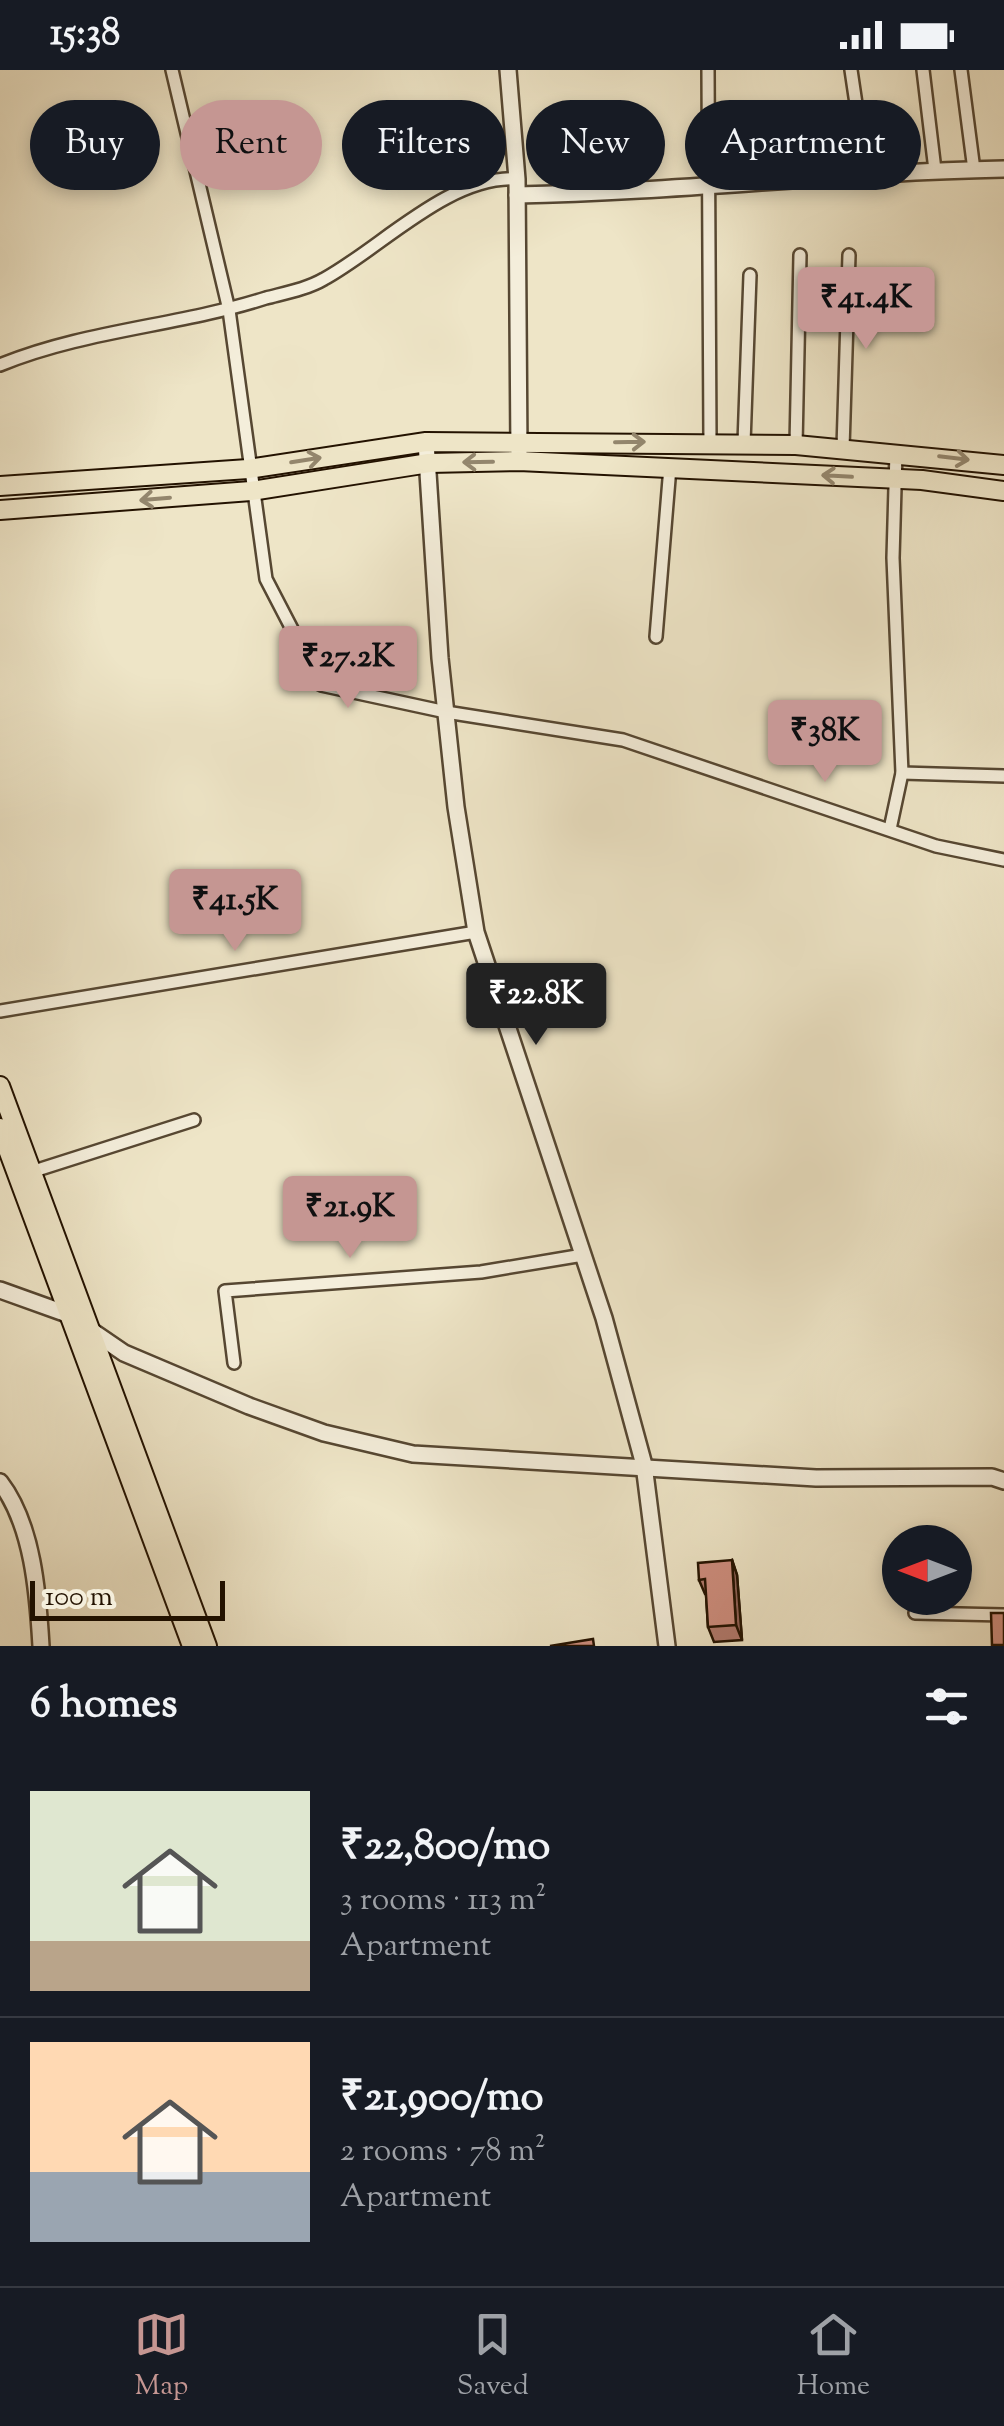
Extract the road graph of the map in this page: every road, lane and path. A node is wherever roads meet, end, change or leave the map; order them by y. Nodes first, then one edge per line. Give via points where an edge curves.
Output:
1 (172, 70) edge
2 (508, 70) edge
3 (708, 70) edge
4 (851, 70) edge
5 (923, 70) edge
6 (962, 70) edge
7 (708, 100) edge
8 (855, 100) edge
9 (1004, 169) edge
10 (921, 170) edge
11 (936, 170) junction
12 (974, 170) junction
13 (517, 187) junction
14 (685, 189) edge
15 (709, 190) edge
16 (800, 254) dead end
17 (849, 255) dead end
18 (750, 275) dead end
19 (230, 310) junction
20 (0, 365) edge
21 (426, 442) junction
22 (710, 442) junction
23 (744, 444) junction
24 (796, 445) junction
25 (843, 448) junction
26 (519, 452) junction
27 (896, 452) junction
28 (429, 463) junction
29 (1004, 464) edge
30 (670, 467) junction
31 (248, 469) junction
32 (895, 480) junction
33 (0, 486) edge
34 (250, 491) junction
35 (1004, 491) edge
36 (0, 510) edge
37 (656, 637) dead end
38 (446, 712) junction
39 (902, 773) junction
40 (1004, 776) edge
41 (890, 829) junction
42 (1004, 860) edge
43 (476, 932) junction
44 (0, 1011) edge
45 (0, 1086) edge
46 (194, 1120) dead end
47 (0, 1128) edge
48 (31, 1172) junction
49 (582, 1255) junction
50 (0, 1290) edge
51 (67, 1314) junction
52 (91, 1330) junction
53 (234, 1363) dead end
54 (644, 1465) junction
55 (1000, 1476) edge
56 (0, 1482) edge
57 (972, 1614) edge
58 (1004, 1615) edge
59 (41, 1646) edge
60 (192, 1646) edge
61 (207, 1646) edge
62 (667, 1646) edge

1 - 19 street
2 - 13 street
3 - 7 street
4 - 8 street
5 - 11 street
6 - 12 street
9 - 12 street
10 - 11 street
11 - 12 street
13 - 14 street
13 - 19 street via 494,178 403,223 323,280
13 - 26 street
15 - 22 street
16 - 24 street
17 - 25 street
18 - 23 street
19 - 20 street via 34,351
19 - 31 street
21 - 26 main road
21 - 28 street
31 -> 21 main road
22 - 23 main road
26 -> 22 main road
23 - 24 main road
24 - 25 main road
25 - 27 main road
26 -> 28 main road
26 - 30 main road
27 -> 29 main road
27 - 32 street
28 - 34 main road
28 - 38 street
32 -> 30 main road
30 - 37 street
31 - 33 main road
31 - 34 street
32 - 35 main road
32 - 39 street
34 -> 36 main road
34 - 38 street via 266,579 320,685
38 - 41 street via 623,740
38 - 43 street
39 - 40 street
39 - 41 street
41 - 42 street
43 - 44 street
43 - 49 street
45 - 48 main road
46 - 48 street
47 - 51 main road
48 - 52 main road
49 - 53 street via 481,1272 226,1292
49 - 54 street
50 - 51 street
51 - 52 street
51 - 60 main road
52 - 54 street via 124,1353 324,1433 413,1454
52 - 61 main road
54 - 55 street via 816,1478
54 - 62 street
56 - 59 street via 32,1562
57 - 58 street

